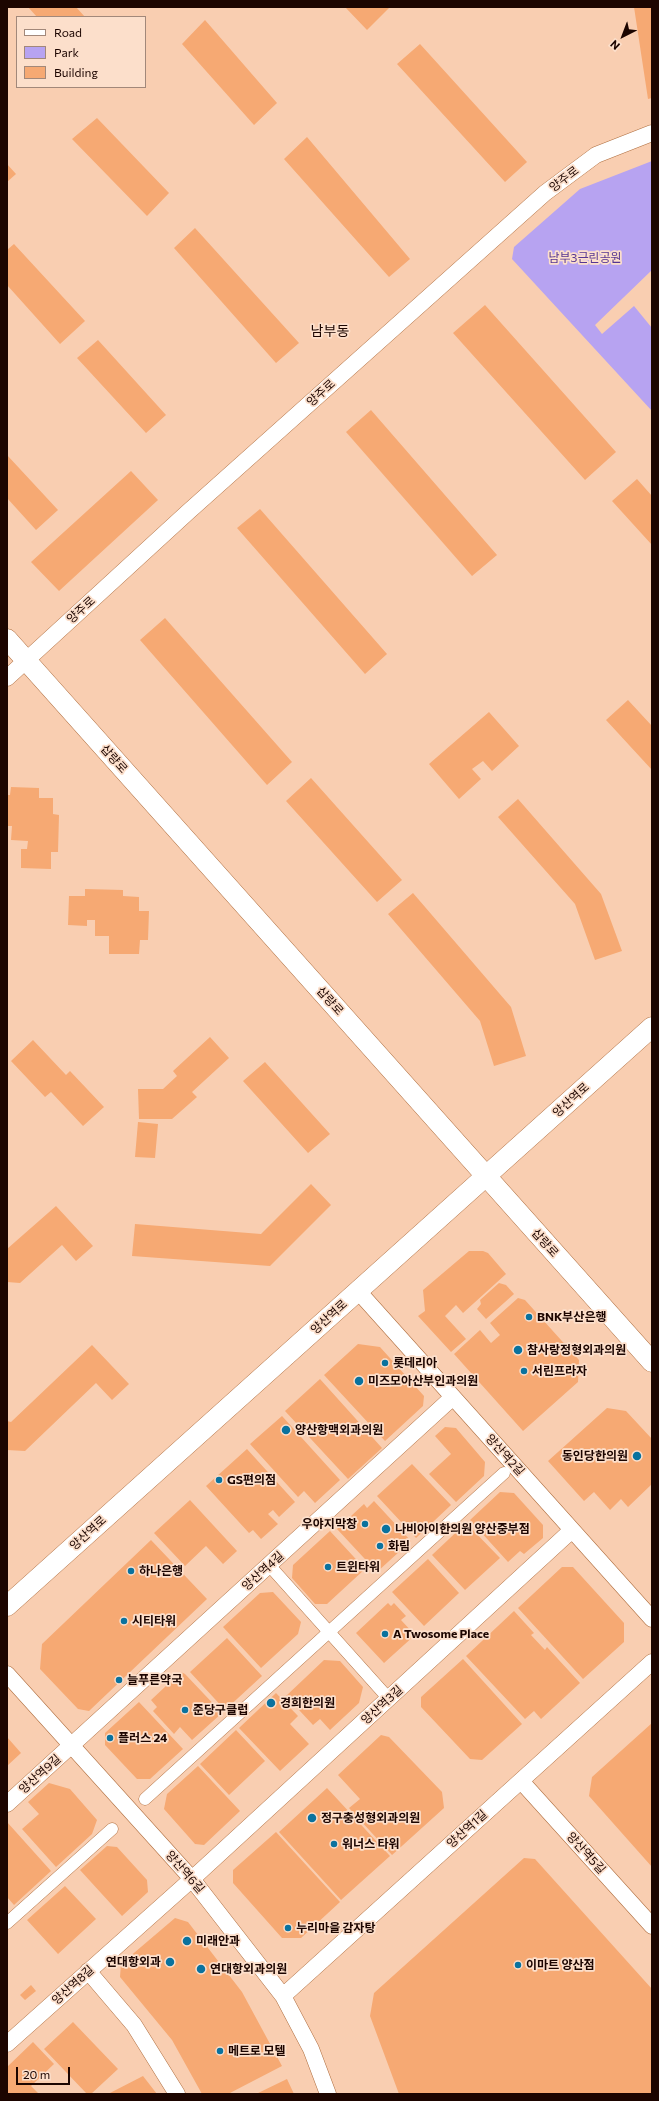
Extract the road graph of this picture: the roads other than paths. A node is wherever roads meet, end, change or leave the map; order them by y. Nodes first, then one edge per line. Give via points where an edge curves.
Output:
1 (652, 133) edge
2 (7, 639) edge
3 (26, 661) junction
4 (7, 678) edge
5 (652, 1027) edge
6 (486, 1176) junction
7 (358, 1291) junction
8 (652, 1362) edge
9 (453, 1397) junction
10 (504, 1473) dead end
11 (572, 1530) junction
12 (269, 1565) junction
13 (7, 1606) edge
14 (652, 1619) edge
15 (329, 1632) junction
16 (652, 1662) edge
17 (7, 1674) edge
18 (389, 1699) junction
19 (72, 1745) junction
20 (521, 1781) junction
21 (145, 1799) dead end
22 (7, 1804) edge
23 (112, 1829) dead end
24 (192, 1879) junction
25 (7, 1923) edge
26 (652, 1926) edge
27 (88, 1971) junction
28 (283, 1996) junction
29 (7, 2044) edge
30 (177, 2094) edge
31 (328, 2094) edge

1 - 3 street, 양주로 via 596,155 545,193 188,512
2 - 3 street, 삽량로
3 - 4 street, 양주로
3 - 6 street, 삽량로
5 - 6 street, 양산역로
6 - 7 street, 양산역로
6 - 8 street, 삽량로
7 - 9 street, 양산역2길
7 - 13 street, 양산역로
9 - 11 street, 양산역2길
9 - 12 street, 양산역4길
10 - 15 street
11 - 14 street, 양산역2길
11 - 18 street, 양산역3길
12 - 15 street
12 - 19 street, 양산역4길
15 - 18 street
15 - 21 street
16 - 20 street, 양산역1길
17 - 19 street, 양산역6길
18 - 24 street, 양산역3길
19 - 22 street, 양산역9길
19 - 24 street, 양산역6길
20 - 26 street, 양산역5길
20 - 28 street, 양산역1길
23 - 25 street
24 - 27 street, 양산역8길
24 - 28 street, 양산역6길
27 - 29 street, 양산역8길
27 - 30 street via 134,2024
28 - 31 street, 양산역6길 via 311,2049

